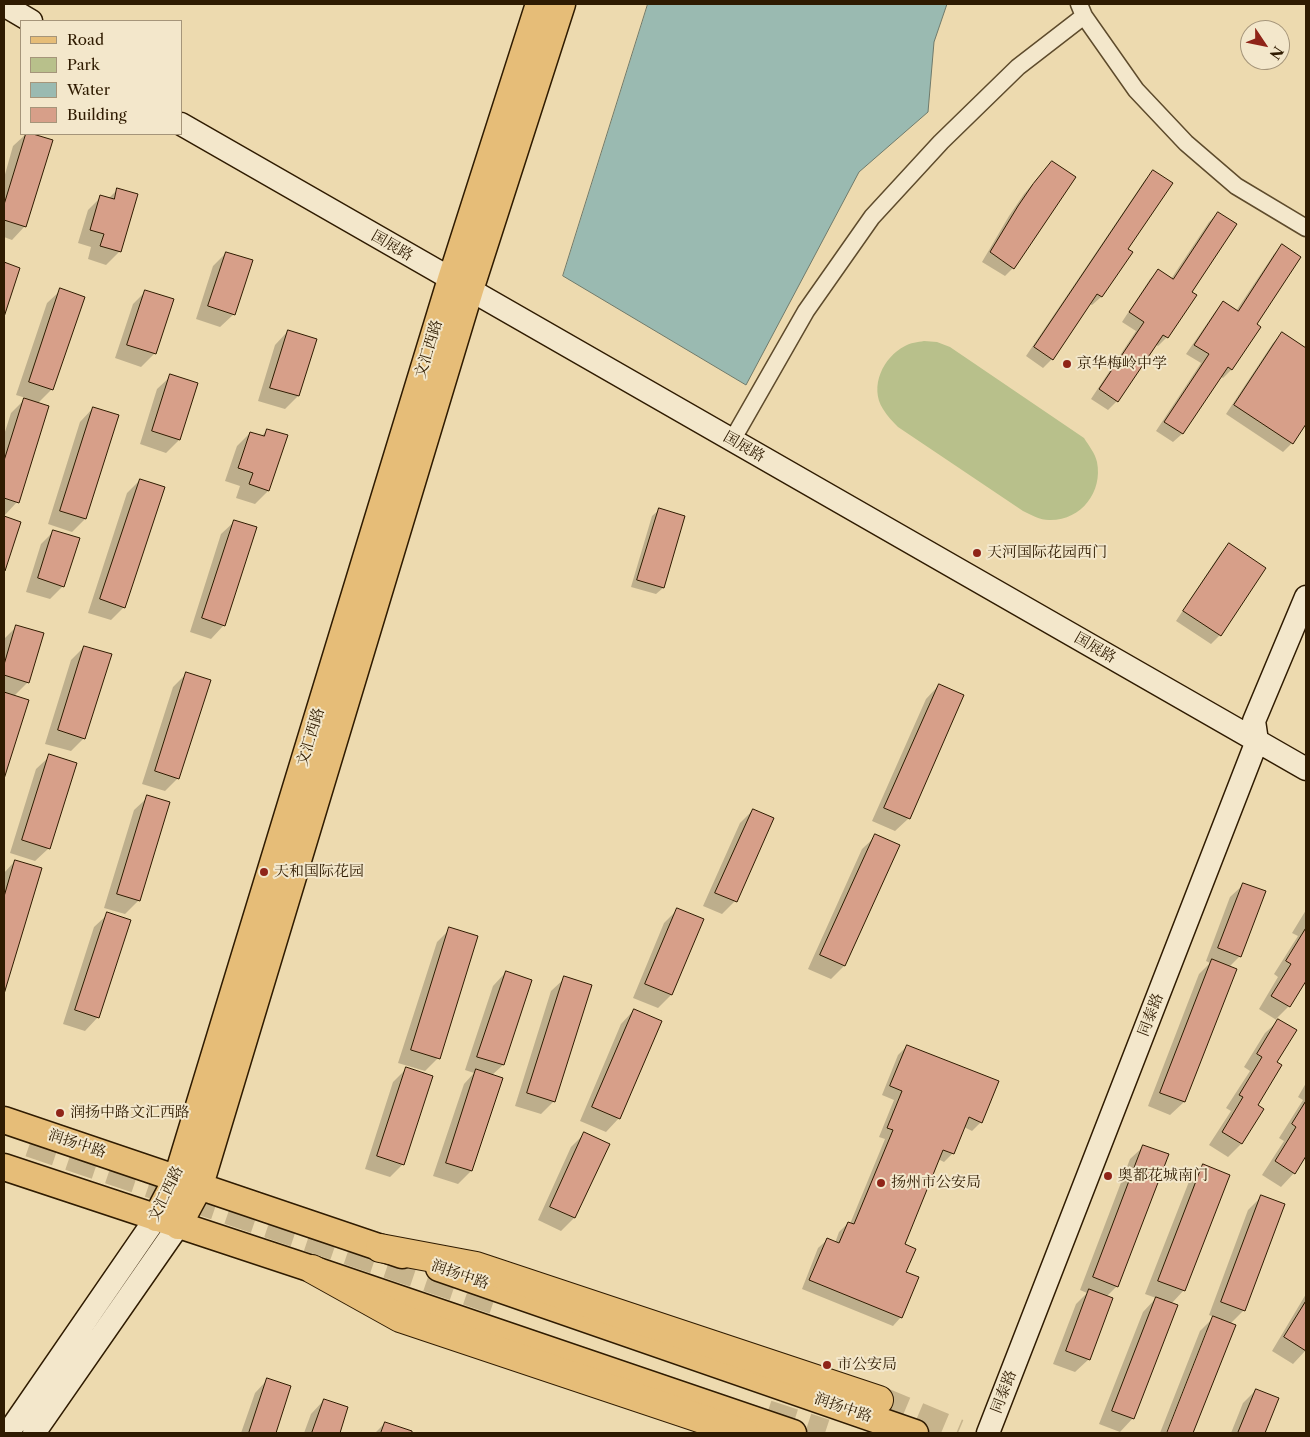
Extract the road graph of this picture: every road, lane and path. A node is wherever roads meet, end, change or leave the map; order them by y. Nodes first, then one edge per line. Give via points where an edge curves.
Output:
1 (538, 4) edge
2 (562, 4) edge
3 (4, 5) edge
4 (1081, 10) edge
5 (29, 20) edge
6 (4, 22) edge
7 (20, 31) edge
8 (182, 109) edge
9 (182, 125) edge
10 (1306, 228) edge
11 (462, 278) junction
12 (738, 430) junction
13 (1306, 597) edge
14 (1255, 731) junction
15 (1306, 751) edge
16 (1306, 769) edge
17 (4, 1120) edge
18 (4, 1167) edge
19 (189, 1182) junction
20 (167, 1222) junction
21 (380, 1248) junction
22 (312, 1269) junction
23 (880, 1400) tunnel mouth
24 (8, 1433) edge
25 (34, 1433) edge
26 (744, 1433) tunnel mouth
27 (792, 1433) edge
28 (915, 1433) edge
29 (988, 1433) edge

1 - 11 main road, 文汇西路
2 - 11 main road, 文汇西路
3 - 5 street
4 - 10 street via 1136,90 1186,143 1236,186
4 - 12 street via 941,142 872,217 806,312
6 - 7 street
8 - 11 street, 国展路
9 - 11 street, 国展路
11 - 12 street, 国展路
11 - 14 street, 国展路
11 - 19 main road, 文汇西路
12 - 14 street, 国展路
13 - 14 street, 同泰路
14 - 15 street, 国展路
14 - 16 street, 国展路
14 - 29 street, 同泰路
17 - 19 main road, 润扬中路
18 - 20 main road
19 - 20 main road, 文汇西路
19 - 21 main road, 润扬中路
20 - 22 main road
20 - 24 street, 文汇西路
20 - 25 street, 文汇西路
21 - 23 highway via 476,1266
21 - 28 main road, 润扬中路
22 - 26 highway via 400,1318
22 - 27 main road

